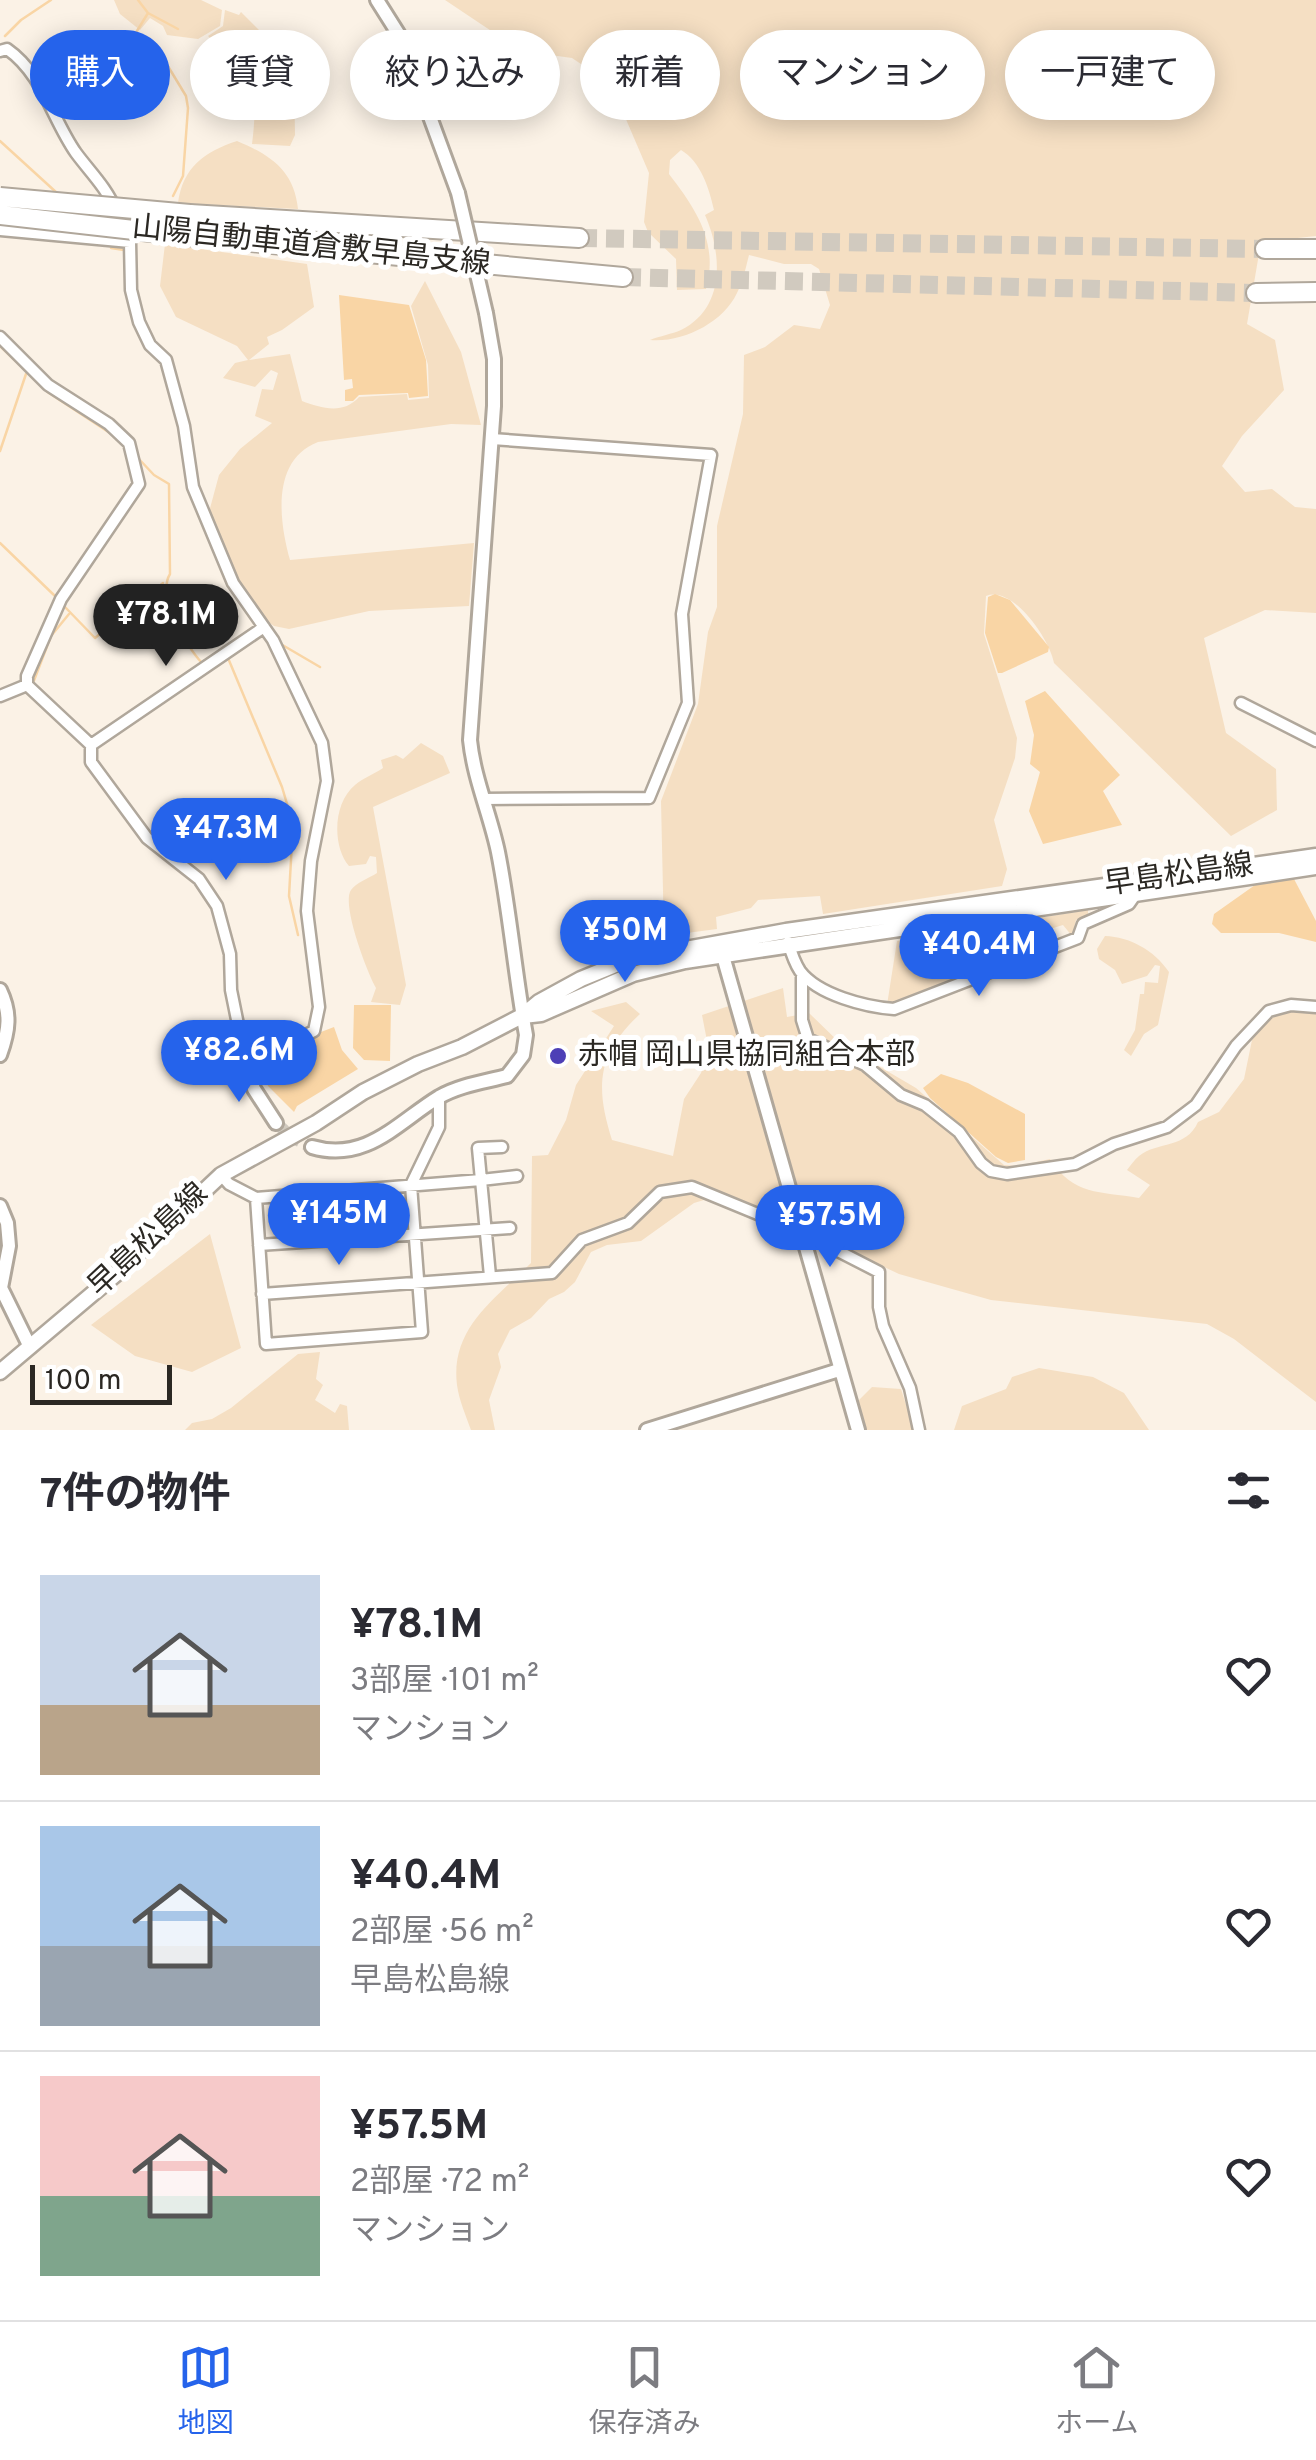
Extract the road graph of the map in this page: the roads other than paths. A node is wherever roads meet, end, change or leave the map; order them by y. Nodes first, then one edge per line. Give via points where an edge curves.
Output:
1 (377, 0) edge
2 (0, 51) edge
3 (0, 197) edge
4 (0, 214) edge
5 (0, 230) edge
6 (579, 238) tunnel mouth
7 (130, 242) junction
8 (1265, 249) tunnel mouth
9 (1316, 249) edge
10 (623, 277) tunnel mouth
11 (1316, 292) edge
12 (1256, 293) tunnel mouth
13 (0, 337) edge
14 (492, 439) junction
15 (264, 627) junction
16 (28, 686) junction
17 (0, 696) edge
18 (1241, 703) dead end
19 (1316, 741) edge
20 (91, 745) junction
21 (483, 799) junction
22 (1316, 856) edge
23 (1316, 867) edge
24 (1136, 894) junction
25 (788, 938) junction
26 (721, 949) junction
27 (802, 974) junction
28 (0, 990) edge
29 (1316, 1007) edge
30 (522, 1016) junction
31 (0, 1055) edge
32 (246, 1064) junction
33 (440, 1097) junction
34 (276, 1123) tunnel mouth
35 (312, 1147) tunnel mouth
36 (502, 1147) dead end
37 (221, 1175) junction
38 (517, 1176) dead end
39 (481, 1180) junction
40 (411, 1185) junction
41 (256, 1198) junction
42 (0, 1206) edge
43 (510, 1228) dead end
44 (486, 1230) junction
45 (799, 1231) junction
46 (415, 1233) junction
47 (259, 1245) junction
48 (490, 1276) junction
49 (418, 1282) junction
50 (262, 1294) junction
51 (2, 1297) edge
52 (30, 1346) junction
53 (839, 1370) junction
54 (0, 1372) edge
55 (647, 1430) edge
56 (858, 1430) edge
57 (919, 1430) edge

1 - 14 street, bridge via 401,38 458,193 486,313 495,381
2 - 7 street via 22,60 35,78 74,150 110,196
3 - 6 highway, 山陽自動車道倉敷早島支線, bridge
4 - 10 highway, 山陽自動車道倉敷早島支線, bridge
5 - 7 street
7 - 15 street via 139,322 166,360 193,488 233,583
8 - 9 highway
11 - 12 highway
13 - 16 street via 48,386 129,443 139,484 60,601
14 - 21 street via 470,717
14 - 21 street via 711,455 682,614 688,703 649,798
15 - 20 street
15 - 32 street via 322,743 327,781 308,911 319,1007 314,1031
16 - 17 street
16 - 20 street
18 - 19 street
20 - 32 street via 91,762 147,838 199,879 217,906
21 - 30 street via 506,892
22 - 25 main road, 早島松島線
23 - 24 main road, 早島松島線
24 - 25 main road, 早島松島線
24 - 27 street via 1129,904 1083,924 1078,938 894,1009 838,994
25 - 26 main road, 早島松島線
25 - 27 street
26 - 30 main road, 早島松島線 via 630,959 581,979
26 - 45 street
27 - 29 street via 808,1039 865,1064 902,1096 925,1105 969,1143 981,1163 1007,1174 1075,1164 1167,1126 1208,1091 1236,1046 1270,1011
28 - 31 street via 9,1024
30 - 33 street via 526,1036 516,1068
30 - 37 main road, 早島松島線 via 364,1092
32 - 34 street
33 - 35 street via 365,1146
33 - 40 street via 439,1127
36 - 39 street via 478,1148
37 - 41 street
37 - 52 main road, 早島松島線
38 - 39 street
39 - 40 street
39 - 44 street
40 - 41 street
40 - 46 street
41 - 47 street
42 - 51 street via 9,1246
43 - 44 street
44 - 46 street
44 - 48 street
45 - 48 street via 692,1186 660,1192 619,1228 582,1240 552,1272
45 - 53 street
45 - 57 street via 879,1272 883,1326 910,1388
46 - 47 street
46 - 49 street
47 - 50 street
48 - 49 street
49 - 50 street
49 - 50 street via 422,1332 266,1344
51 - 52 street
52 - 54 main road, 早島松島線
53 - 55 street
53 - 56 street

